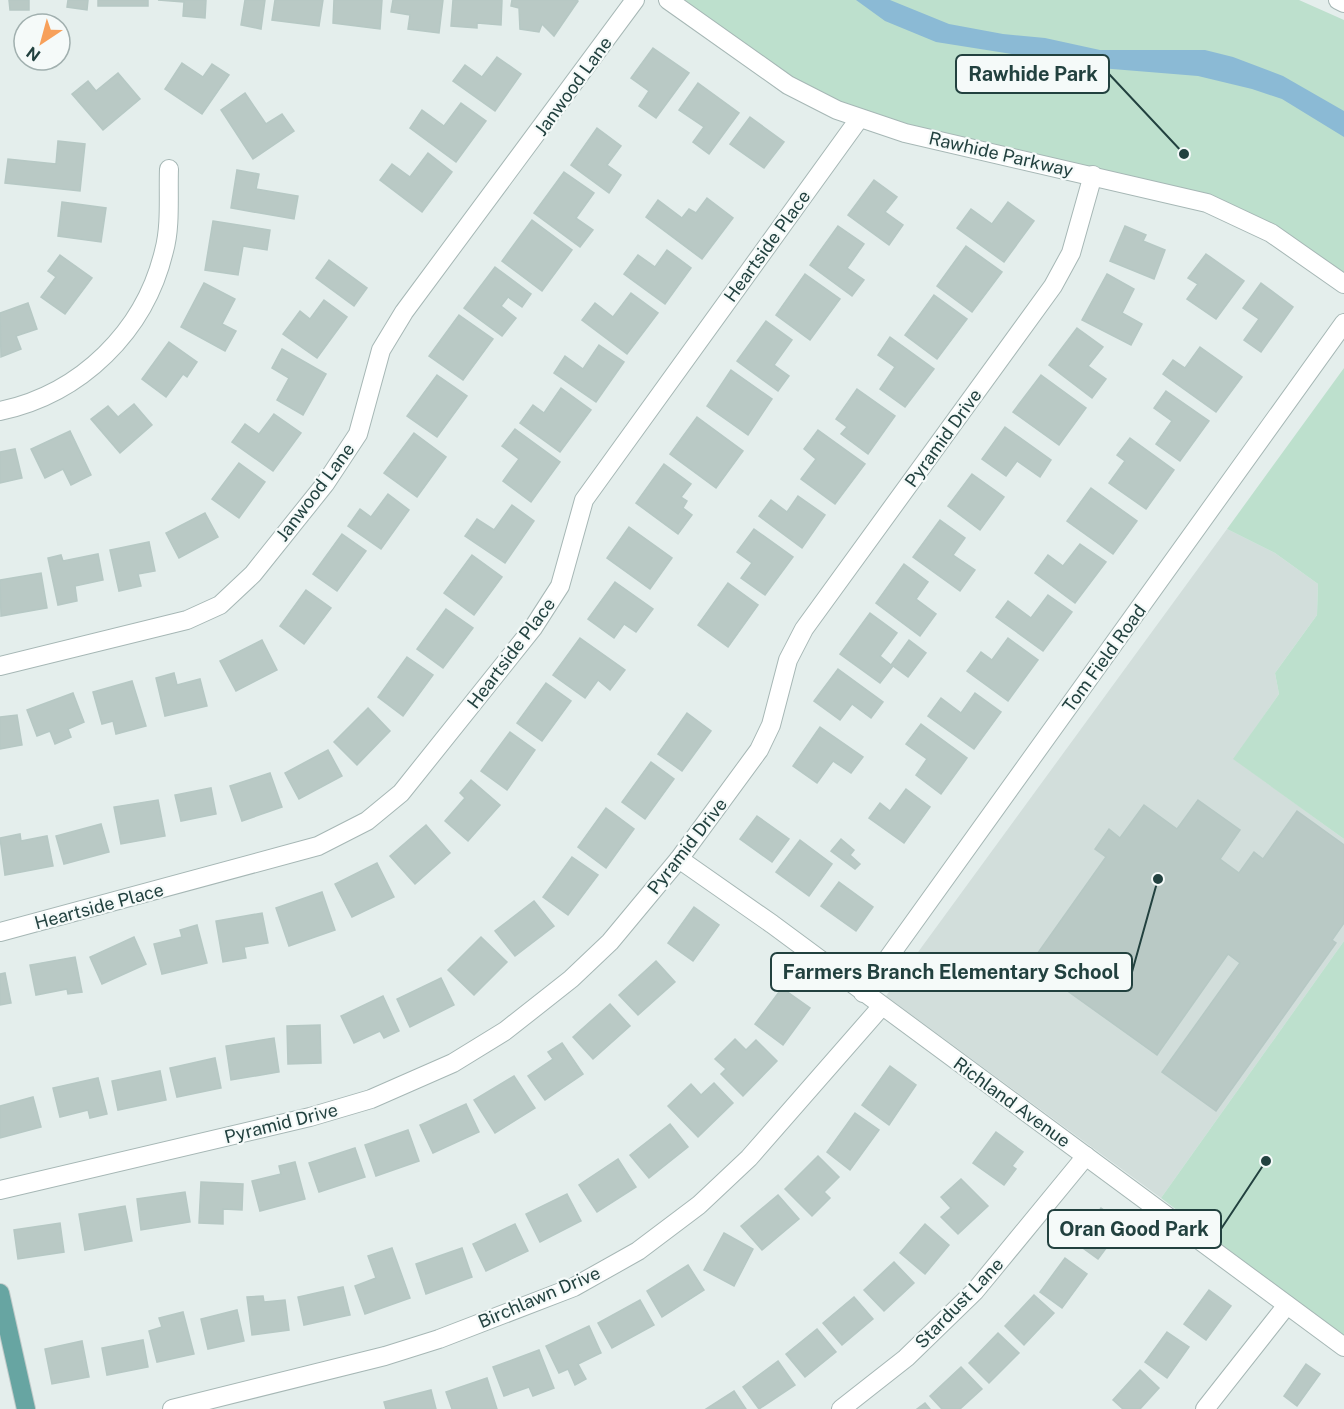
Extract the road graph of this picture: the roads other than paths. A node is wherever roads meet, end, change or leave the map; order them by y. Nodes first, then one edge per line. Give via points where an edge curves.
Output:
1 (635, 0) edge
2 (668, 0) edge
3 (1338, 0) edge
4 (1344, 3) edge
5 (859, 119) junction
6 (169, 169) dead end
7 (1093, 175) junction
8 (1344, 284) edge
9 (1344, 323) edge
10 (0, 411) edge
11 (0, 666) edge
12 (679, 859) junction
13 (0, 932) edge
14 (863, 993) junction
15 (882, 1006) junction
16 (1086, 1156) junction
17 (0, 1190) edge
18 (0, 1293) edge
19 (1287, 1305) junction
20 (1344, 1347) edge
21 (26, 1409) edge
22 (172, 1409) edge
23 (841, 1409) edge
24 (1205, 1409) edge

1 - 11 street, Janwood Lane via 405,312 381,350 358,434 325,484 253,574 220,605 186,620
2 - 5 street, Rawhide Parkway via 788,85
3 - 4 street
5 - 7 street, Rawhide Parkway
5 - 13 street, Heartside Place via 584,500 560,586 533,628 401,793 367,821 318,846
6 - 10 street via 165,249 151,291 138,314 117,344 82,376 54,392
7 - 8 street, Rawhide Parkway via 1179,194 1238,215 1291,245
7 - 12 street, Pyramid Drive via 1071,253 1053,286 804,628 788,660 771,725 759,750
9 - 14 street, Tom Field Road
12 - 14 street, Richland Avenue
12 - 17 street, Pyramid Drive via 610,942 571,979 505,1031 453,1063 371,1099 309,1117
14 - 15 street, Richland Avenue
15 - 16 street, Richland Avenue
15 - 22 street, Birchlawn Drive via 749,1158 699,1205 638,1251 574,1287 439,1339
16 - 19 street, Richland Avenue
16 - 23 street, Stardust Lane via 975,1291 906,1358
18 - 21 main road
19 - 20 street, Richland Avenue
19 - 24 street

